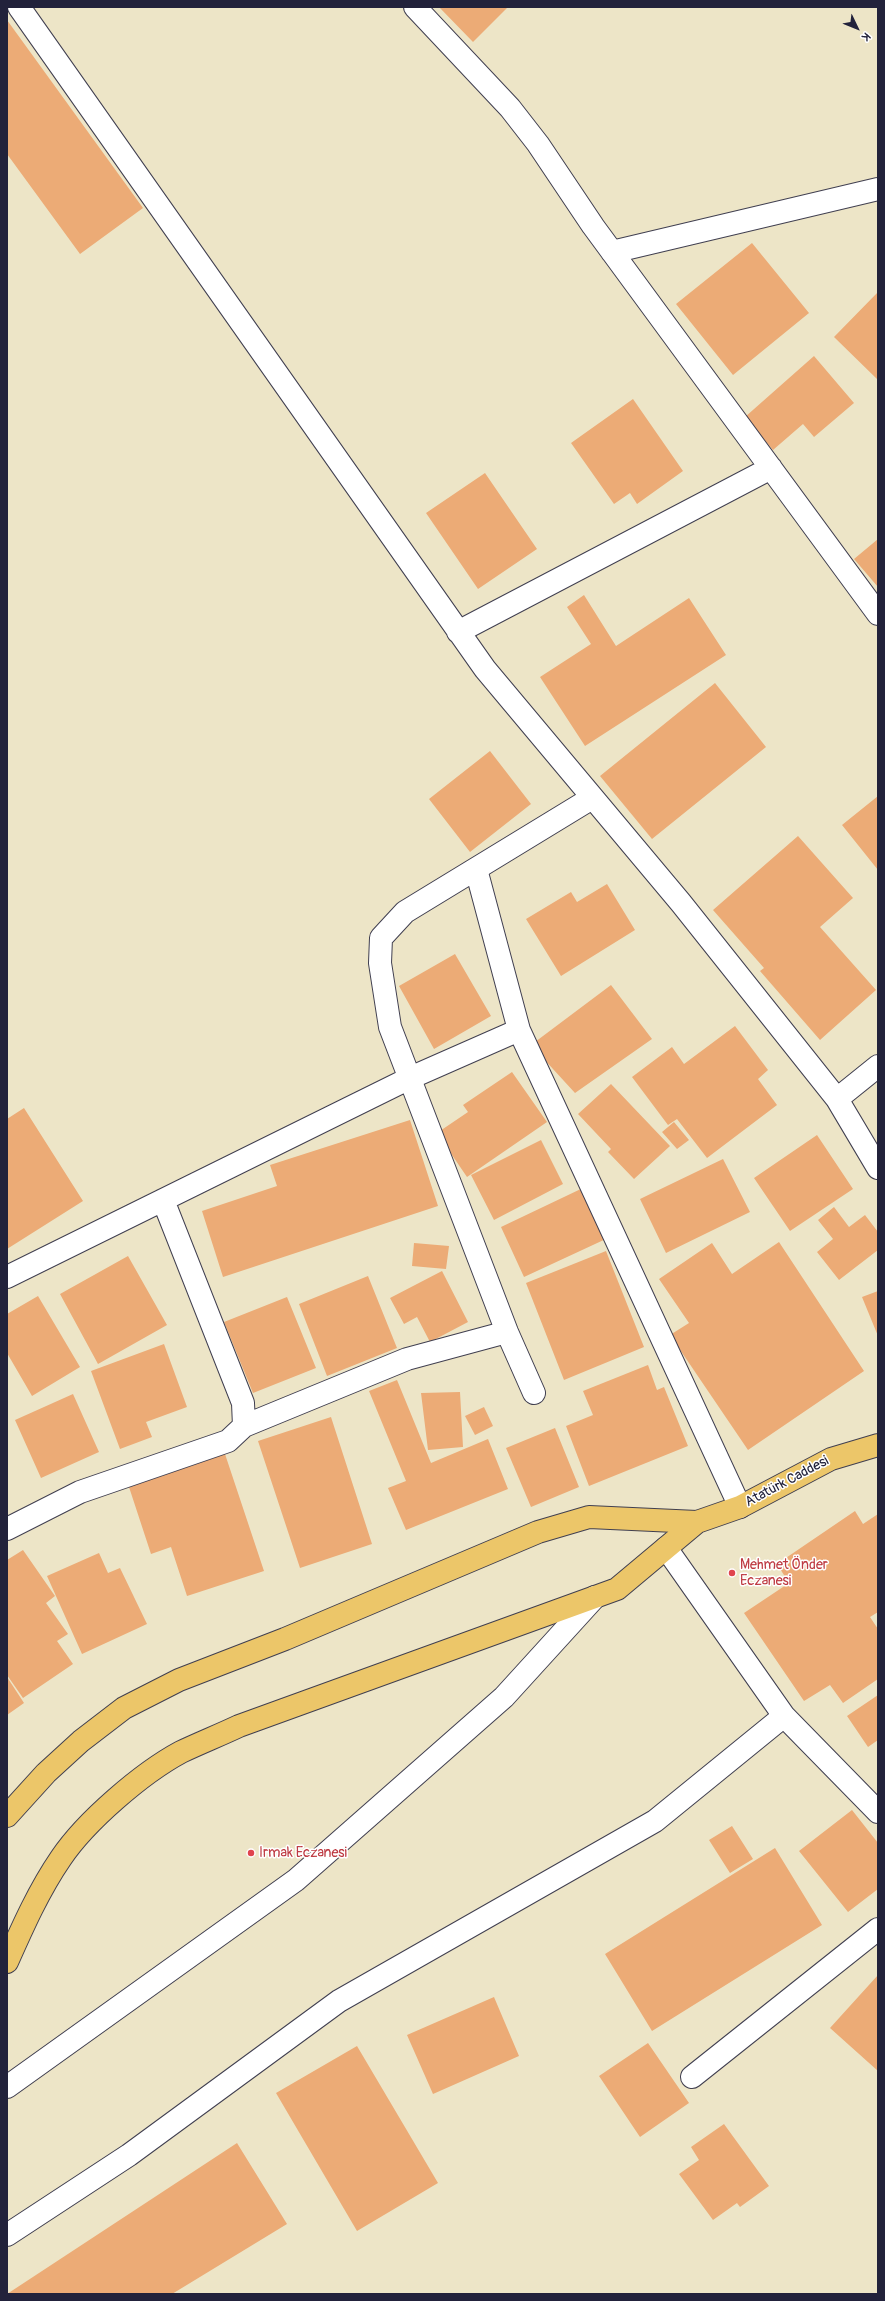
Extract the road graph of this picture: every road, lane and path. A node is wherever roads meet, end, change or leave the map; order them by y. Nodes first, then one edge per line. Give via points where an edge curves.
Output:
1 (19, 7) edge
2 (414, 7) edge
3 (878, 189) edge
4 (612, 252) junction
5 (771, 468) junction
6 (878, 614) edge
7 (458, 632) junction
8 (592, 798) junction
9 (476, 869) junction
10 (519, 1030) junction
11 (878, 1066) edge
12 (410, 1078) junction
13 (837, 1099) junction
14 (878, 1168) edge
15 (163, 1200) junction
16 (7, 1277) edge
17 (507, 1332) junction
18 (534, 1393) dead end
19 (244, 1426) junction
20 (878, 1444) edge
21 (740, 1507) junction
22 (697, 1522) junction
23 (7, 1529) edge
24 (666, 1548) junction
25 (595, 1597) junction
26 (784, 1716) junction
27 (878, 1812) edge
28 (7, 1816) edge
29 (878, 1929) edge
30 (7, 1962) edge
31 (692, 2077) dead end
32 (7, 2087) edge
33 (7, 2236) edge

1 - 7 street
2 - 4 street via 510,108 538,144
3 - 4 street
4 - 5 street
5 - 6 street
5 - 7 street
7 - 8 street via 485,670
8 - 9 street
8 - 13 street via 681,903
9 - 10 street
9 - 12 street via 405,912 381,938 380,963 390,1027
10 - 12 street
10 - 21 street
11 - 13 street
12 - 15 street
12 - 17 street
13 - 14 street
15 - 16 street
15 - 19 street via 243,1403
17 - 18 street
17 - 19 street via 408,1359
19 - 23 street via 228,1441 80,1492
20 - 21 main road, Atatürk Caddesi via 831,1459
21 - 22 main road, Atatürk Caddesi
22 - 24 main road
22 - 28 main road via 589,1517 545,1530 285,1639 179,1680 124,1708 81,1741 46,1773
24 - 25 main road via 617,1589
24 - 26 street
25 - 30 main road via 239,1726 180,1753 138,1780 97,1817 62,1857 33,1903
25 - 32 street via 504,1697 296,1880
26 - 27 street
26 - 33 street via 655,1821 339,2001 129,2155
29 - 31 street

